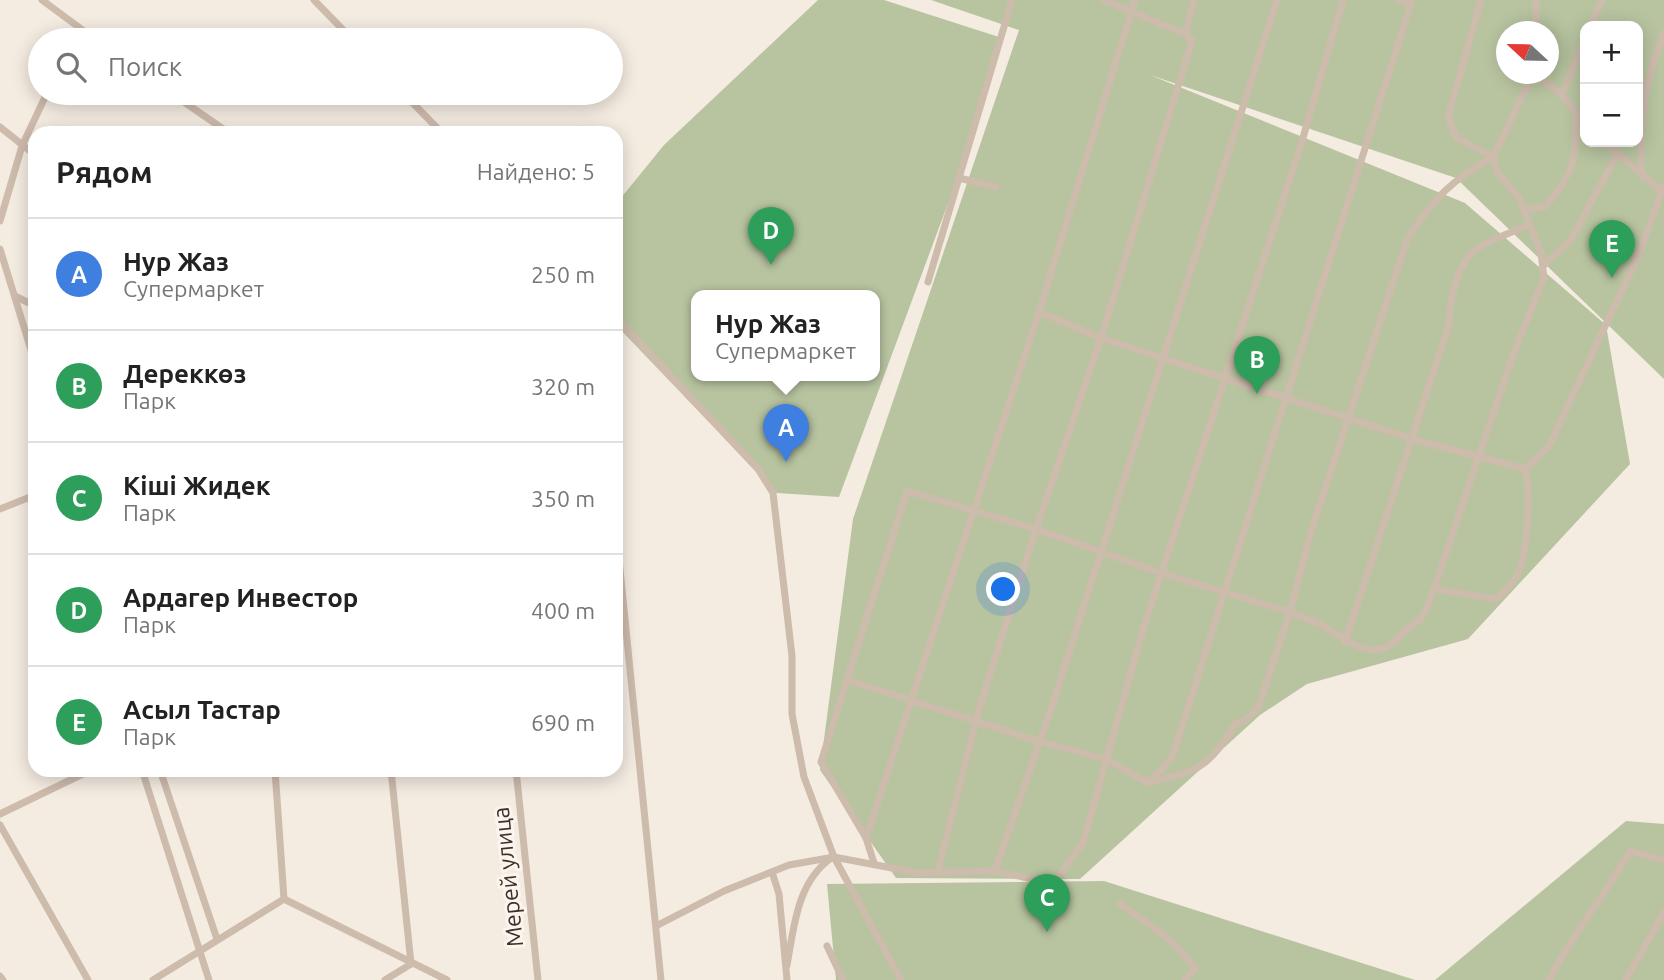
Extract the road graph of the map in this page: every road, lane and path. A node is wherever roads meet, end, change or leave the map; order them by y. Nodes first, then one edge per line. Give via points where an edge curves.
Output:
1 (42, 0) edge
2 (314, 0) edge
3 (1012, 0) edge
4 (1104, 0) edge
5 (1135, 0) edge
6 (1194, 0) edge
7 (1277, 0) edge
8 (1343, 0) edge
9 (1398, 0) edge
10 (1481, 0) edge
11 (1536, 0) edge
12 (1602, 0) edge
13 (1412, 2) edge
14 (1132, 12) junction
15 (1536, 21) edge
16 (1592, 21) edge
17 (78, 27) edge
18 (341, 28) edge
19 (1664, 33) edge
20 (1185, 34) junction
21 (1580, 50) edge
22 (1530, 84) edge
23 (1548, 84) edge
24 (1562, 95) junction
25 (41, 105) edge
26 (188, 105) edge
27 (415, 105) edge
28 (1576, 113) junction
29 (1580, 117) edge
30 (31, 126) edge
31 (219, 126) edge
32 (435, 126) edge
33 (0, 127) edge
34 (28, 133) edge
35 (22, 146) junction
36 (1609, 147) edge
37 (28, 150) edge
38 (1617, 155) junction
39 (1493, 157) junction
40 (1642, 177) junction
41 (959, 178) junction
42 (996, 187) dead end
43 (1663, 190) edge
44 (1522, 209) junction
45 (0, 221) edge
46 (1528, 225) junction
47 (0, 249) edge
48 (1543, 266) junction
49 (929, 282) dead end
50 (15, 296) junction
51 (28, 302) edge
52 (1039, 312) junction
53 (623, 325) edge
54 (1101, 338) junction
55 (28, 340) edge
56 (1163, 357) junction
57 (1224, 376) junction
58 (1286, 397) junction
59 (1348, 418) junction
60 (1412, 439) junction
61 (1478, 457) junction
62 (1525, 469) junction
63 (28, 498) edge
64 (0, 509) edge
65 (975, 509) junction
66 (1036, 529) junction
67 (1100, 551) junction
68 (1161, 573) junction
69 (1434, 589) junction
70 (1224, 591) junction
71 (623, 595) edge
72 (1290, 612) junction
73 (1345, 642) junction
74 (848, 680) junction
75 (913, 701) junction
76 (976, 721) junction
77 (1040, 740) junction
78 (1108, 760) junction
79 (77, 777) edge
80 (144, 777) edge
81 (162, 777) edge
82 (275, 777) edge
83 (392, 777) edge
84 (517, 777) edge
85 (1147, 783) junction
86 (0, 814) edge
87 (0, 825) edge
88 (866, 838) junction
89 (834, 857) junction
90 (1664, 860) edge
91 (874, 863) junction
92 (938, 871) junction
93 (995, 871) junction
94 (772, 872) junction
95 (284, 899) junction
96 (1121, 904) dead end
97 (1664, 912) edge
98 (658, 925) junction
99 (217, 939) junction
100 (827, 946) dead end
101 (200, 951) junction
102 (411, 964) junction
103 (787, 965) junction
104 (88, 980) edge
105 (153, 980) edge
106 (209, 980) edge
107 (385, 980) edge
108 (447, 980) edge
109 (538, 980) edge
110 (661, 980) edge
111 (787, 980) edge
112 (843, 980) edge
113 (901, 980) edge
114 (1185, 980) edge
115 (1549, 980) edge
116 (1626, 980) edge

1 - 17 street
2 - 18 street
3 - 41 street
4 - 14 street
5 - 14 street
6 - 20 street
7 - 56 street
8 - 57 street via 1300,148
9 - 13 street
10 - 39 street via 1448,117 1457,138
11 - 15 street
12 - 16 street
13 - 58 street
14 - 20 street
14 - 52 street
19 - 40 street via 1651,66 1642,123
20 - 54 street via 1192,41 1185,70
21 - 24 street
22 - 39 street
23 - 24 street
24 - 28 street
25 - 30 street
26 - 31 street
27 - 32 street
28 - 29 street
28 - 44 street via 1576,158 1562,187 1545,207
33 - 35 street
34 - 35 street
35 - 37 street
35 - 45 street
36 - 38 street
38 - 40 street
38 - 48 street via 1570,241
39 - 44 street
39 - 59 street via 1456,178 1408,237
40 - 43 street
41 - 42 street
41 - 49 street
43 - 62 street via 1638,256 1549,446
44 - 46 street
46 - 48 street
46 - 60 street via 1472,253 1449,302 1450,325
47 - 50 street
48 - 61 street via 1544,278
50 - 51 street
50 - 55 street
52 - 54 street
52 - 65 street
53 - 89 street via 758,469 773,493 792,656 792,714 804,777
54 - 56 street
54 - 66 street
56 - 57 street
56 - 67 street
57 - 58 street
57 - 68 street
58 - 59 street
58 - 70 street
59 - 60 street
59 - 72 street
60 - 61 street
60 - 73 street
61 - 62 street
61 - 69 street
62 - 69 street via 1528,524 1516,578 1496,599
63 - 64 street
65 - 66 street
65 - 74 street via 907,491
65 - 75 street
66 - 67 street
66 - 76 street
67 - 68 street
67 - 77 street
68 - 70 street
68 - 78 street
69 - 73 street via 1421,618 1383,649 1366,650
70 - 72 street
70 - 85 street via 1172,758
71 - 98 street
72 - 73 street
72 - 85 street via 1258,708 1236,723 1218,752 1200,769
74 - 75 street
74 - 88 street via 821,762
75 - 76 street
75 - 88 street
76 - 77 street
76 - 92 street
77 - 78 street
77 - 93 street
78 - 85 street
78 - 93 street via 1083,844 1057,878 1037,880
79 - 86 street
80 - 101 street
81 - 99 street
82 - 95 street
83 - 102 street
84 - 109 street, Мерей улица
87 - 104 street
88 - 91 street
89 - 91 street
89 - 94 street
89 - 103 street via 815,871 807,886
89 - 113 street
90 - 115 street via 1630,852 1604,898 1565,948
91 - 92 street via 918,873
92 - 93 street
94 - 98 street
94 - 103 street
95 - 99 street
95 - 102 street
96 - 114 street via 1159,928 1185,955 1195,969
97 - 116 street
98 - 110 street
99 - 101 street
100 - 112 street
101 - 105 street
101 - 106 street
102 - 107 street
102 - 108 street
103 - 111 street

